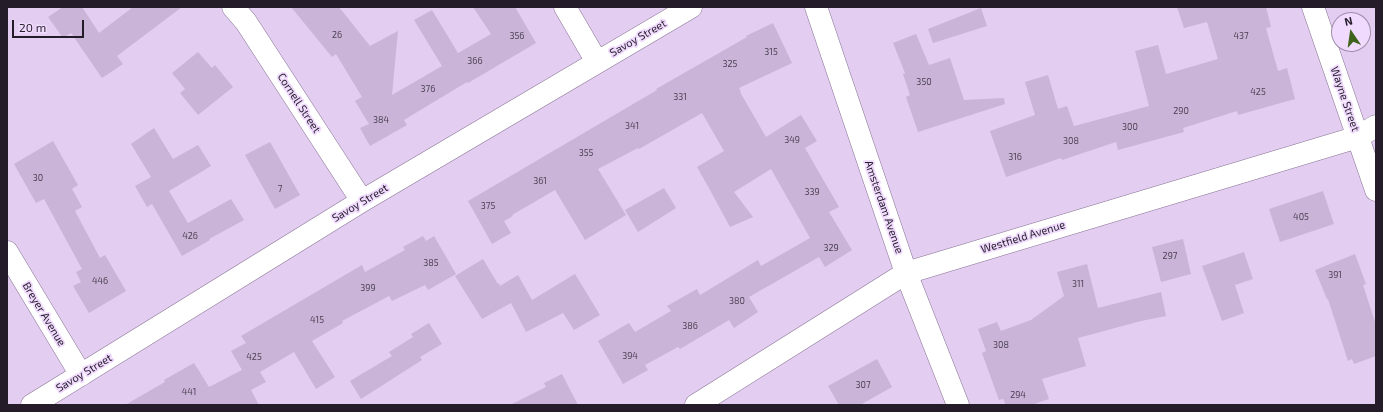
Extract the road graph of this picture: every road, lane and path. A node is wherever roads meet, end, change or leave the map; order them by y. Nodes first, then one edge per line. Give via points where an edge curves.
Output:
1 (233, 7) edge
2 (565, 7) edge
3 (691, 7) edge
4 (816, 7) edge
5 (1313, 7) edge
6 (597, 62) junction
7 (1376, 126) edge
8 (1358, 137) junction
9 (1376, 190) edge
10 (362, 201) junction
11 (7, 252) edge
12 (906, 273) junction
13 (81, 375) junction
14 (32, 405) edge
15 (696, 405) edge
16 (958, 405) edge

1 - 10 street, Cornell Street via 246,22
2 - 6 street
3 - 6 street, Savoy Street
4 - 12 street, Amsterdam Avenue
5 - 8 street, Wayne Street
6 - 10 street, Savoy Street
7 - 8 street, Westfield Avenue
8 - 9 street, Wayne Street
8 - 12 street, Westfield Avenue
10 - 13 street, Savoy Street
11 - 13 street, Breyer Avenue
12 - 15 street, Westfield Avenue
12 - 16 street, Amsterdam Avenue
13 - 14 street, Savoy Street

